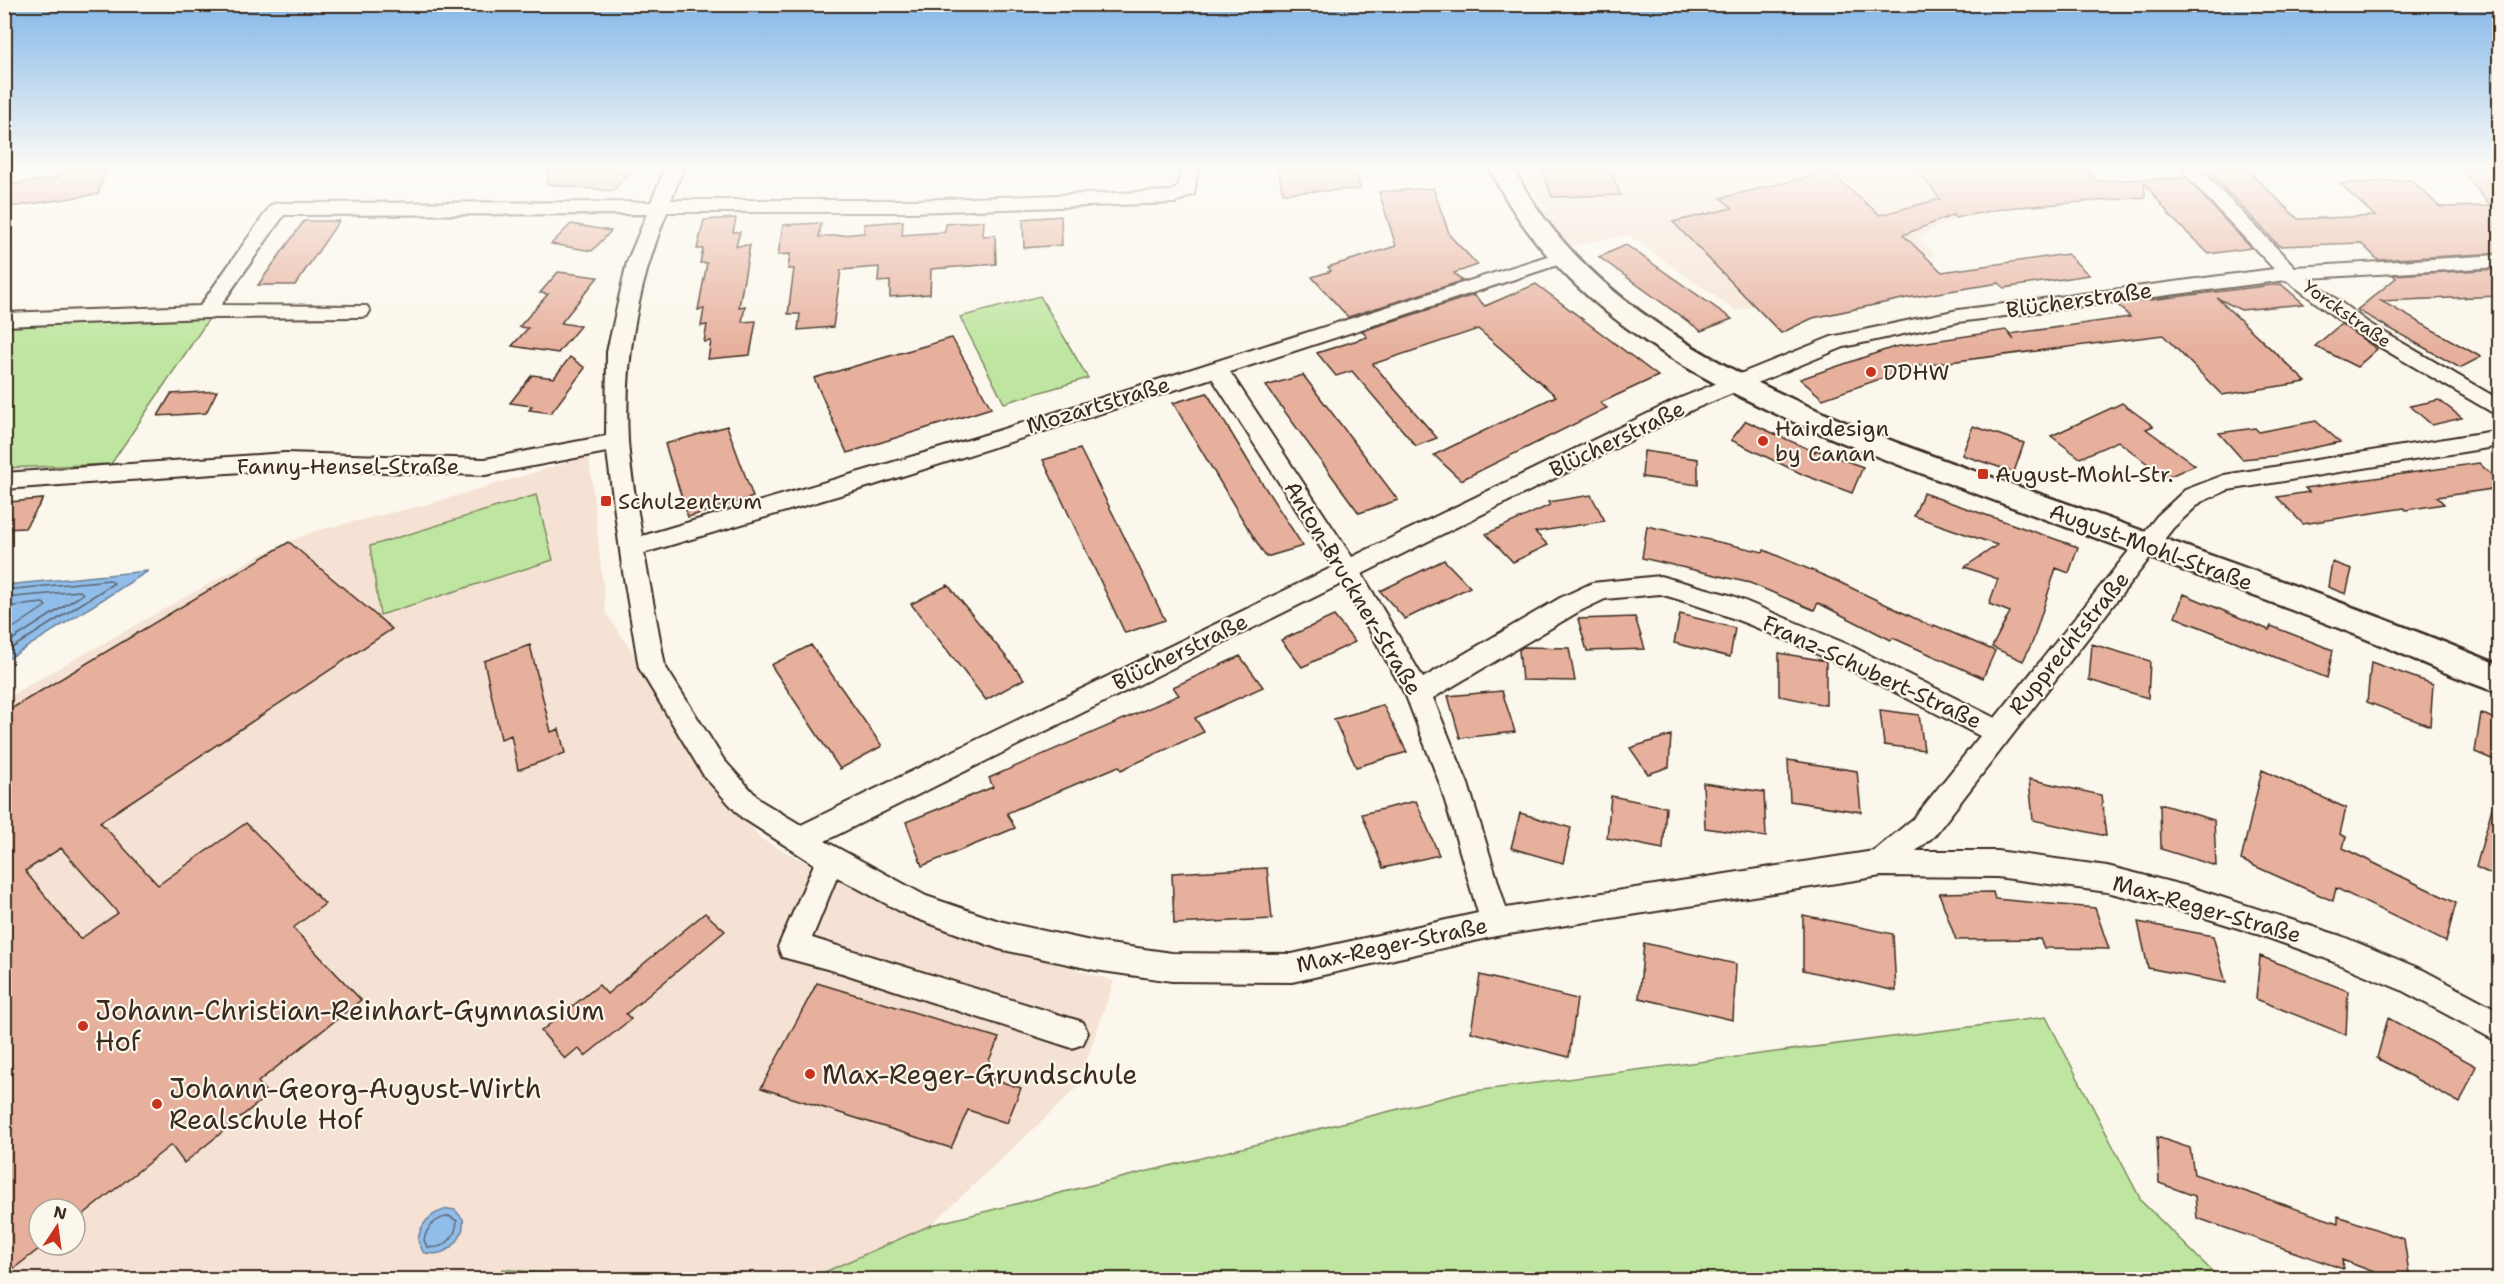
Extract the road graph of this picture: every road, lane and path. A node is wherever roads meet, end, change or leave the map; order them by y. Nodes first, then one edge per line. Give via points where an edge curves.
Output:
1 (264, 229) edge
2 (650, 229) edge
3 (1539, 229) edge
4 (2247, 229) edge
5 (1563, 257) junction
6 (2499, 261) edge
7 (2290, 273) junction
8 (360, 311) dead end
9 (206, 312) junction
10 (4, 320) edge
11 (1217, 369) junction
12 (1734, 383) junction
13 (2499, 410) edge
14 (2499, 438) edge
15 (617, 442) junction
16 (4, 481) edge
17 (2146, 546) junction
18 (632, 548) junction
19 (1348, 570) junction
20 (2499, 680) edge
21 (1418, 694) junction
22 (1998, 732) junction
23 (801, 839) junction
24 (830, 859) junction
25 (1881, 863) junction
26 (1496, 923) junction
27 (2499, 1028) edge
28 (1072, 1033) dead end

1 - 9 street
2 - 15 street, Max-Reger-Straße via 637,262 618,352
3 - 5 main road, August-Mohl-Straße
4 - 7 street, Yorckstraße
5 - 11 street, Mozartstraße
5 - 12 main road, August-Mohl-Straße via 1637,322
6 - 7 street, Blücherstraße
7 - 12 street, Blücherstraße via 1912,326 1838,342
7 - 13 street, Yorckstraße via 2321,299 2392,346
8 - 9 street
9 - 10 street
11 - 18 street, Mozartstraße
11 - 19 street, Anton-Bruckner-Straße
12 - 17 main road, August-Mohl-Straße via 1810,420
12 - 19 street, Blücherstraße
14 - 17 street, Rupprechtstraße via 2224,483 2200,492 2180,506
15 - 16 street, Fanny-Hensel-Straße via 485,467 285,461
15 - 18 street, Max-Reger-Straße
17 - 20 main road, August-Mohl-Straße
17 - 22 street, Rupprechtstraße
18 - 23 street, Max-Reger-Straße via 652,668 714,768 752,808
19 - 21 street, Anton-Bruckner-Straße
19 - 23 street, Blücherstraße
21 - 22 street, Franz-Schubert-Straße via 1601,590 1660,585 1724,603 1840,652
21 - 26 street, Anton-Bruckner-Straße via 1454,784
22 - 25 street, Rupprechtstraße via 1924,827
23 - 24 street, Max-Reger-Straße
24 - 26 street, Max-Reger-Straße via 917,906 999,935 1095,956 1172,967 1292,968
24 - 28 street via 793,946
25 - 26 street, Max-Reger-Straße
25 - 27 street, Max-Reger-Straße via 2006,865 2107,879 2190,900 2330,946 2412,980

